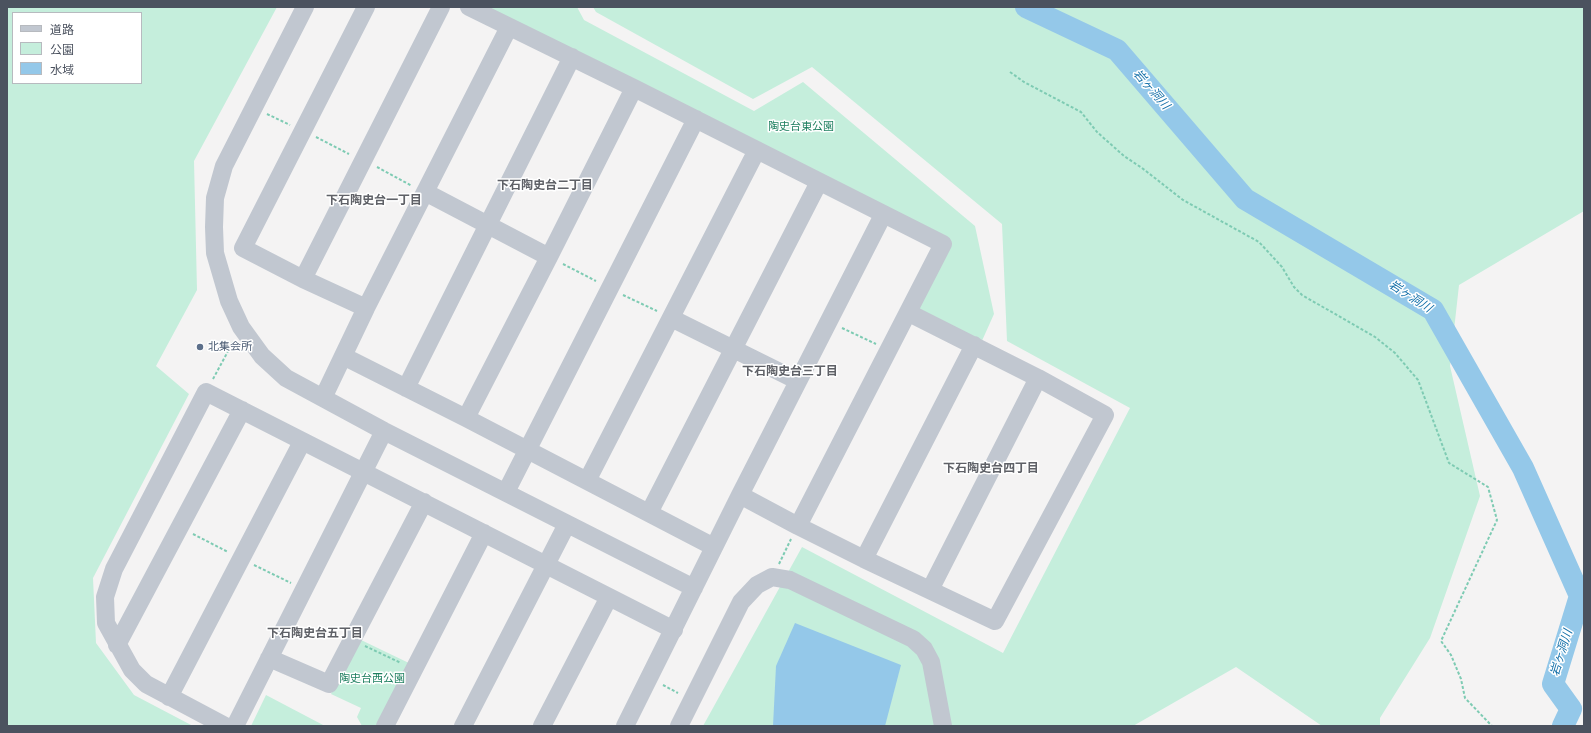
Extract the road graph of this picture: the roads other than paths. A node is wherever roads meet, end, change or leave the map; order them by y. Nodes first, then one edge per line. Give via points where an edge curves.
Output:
1 (305, 7) edge
2 (366, 7) edge
3 (441, 7) edge
4 (469, 7) edge
5 (509, 27) junction
6 (572, 57) junction
7 (634, 88) junction
8 (696, 119) junction
9 (757, 150) junction
10 (819, 182) junction
11 (425, 192) junction
12 (883, 215) junction
13 (487, 225) junction
14 (549, 257) junction
15 (303, 279) junction
16 (366, 308) junction
17 (909, 313) junction
18 (672, 318) junction
19 (974, 345) junction
20 (733, 349) junction
21 (343, 356) junction
22 (1038, 378) junction
23 (798, 381) junction
24 (406, 388) junction
25 (323, 398) junction
26 (242, 410) junction
27 (466, 418) junction
28 (384, 431) junction
29 (302, 442) junction
30 (527, 450) junction
31 (363, 472) junction
32 (587, 481) junction
33 (506, 492) junction
34 (740, 495) junction
35 (424, 502) junction
36 (649, 513) junction
37 (567, 524) junction
38 (798, 526) junction
39 (484, 533) junction
40 (714, 547) junction
41 (864, 559) junction
42 (547, 565) junction
43 (694, 588) junction
44 (930, 590) junction
45 (609, 597) junction
46 (674, 630) junction
47 (117, 645) junction
48 (269, 658) junction
49 (169, 697) junction
50 (225, 726) edge
51 (235, 726) edge
52 (385, 726) edge
53 (463, 726) edge
54 (542, 726) edge
55 (625, 726) edge
56 (679, 726) edge
57 (943, 726) edge

1 - 25 street via 224,166 215,198 215,253 229,300 241,327 262,356 286,378
2 - 15 street via 243,248
3 - 15 street
4 - 5 street
5 - 6 street
5 - 11 street
6 - 7 street
6 - 13 street
7 - 8 street
7 - 14 street
8 - 9 street
8 - 30 street
9 - 10 street
9 - 18 street
10 - 12 street
10 - 20 street
11 - 13 street
11 - 16 street
12 - 17 street via 943,244
12 - 23 street
13 - 14 street
13 - 24 street
14 - 27 street
15 - 16 street
16 - 21 street
17 - 19 street
17 - 38 street
18 - 20 street
18 - 32 street
19 - 22 street
19 - 41 street
20 - 23 street
20 - 36 street
21 - 24 street
21 - 25 street
22 - 44 street
22 - 44 street via 1105,415 995,621
23 - 34 street
24 - 27 street
25 - 28 street
26 - 29 street
26 - 47 street
26 - 47 street via 206,392 114,569 105,597 106,623
27 - 30 street
28 - 31 street
28 - 33 street
29 - 31 street
29 - 49 street
30 - 32 street
30 - 33 street
31 - 35 street
31 - 48 street
32 - 36 street
33 - 37 street
34 - 38 street
34 - 40 street
35 - 39 street
35 - 48 street via 329,684
36 - 40 street
37 - 42 street
37 - 43 street
38 - 41 street
39 - 42 street
39 - 52 street
40 - 43 street
41 - 44 street
42 - 45 street
42 - 53 street
43 - 46 street
45 - 46 street
45 - 54 street
46 - 55 street
47 - 49 street via 132,670 146,684
48 - 51 street
49 - 50 street
56 - 57 street via 741,602 757,585 772,577 790,580 913,639 924,649 931,662

